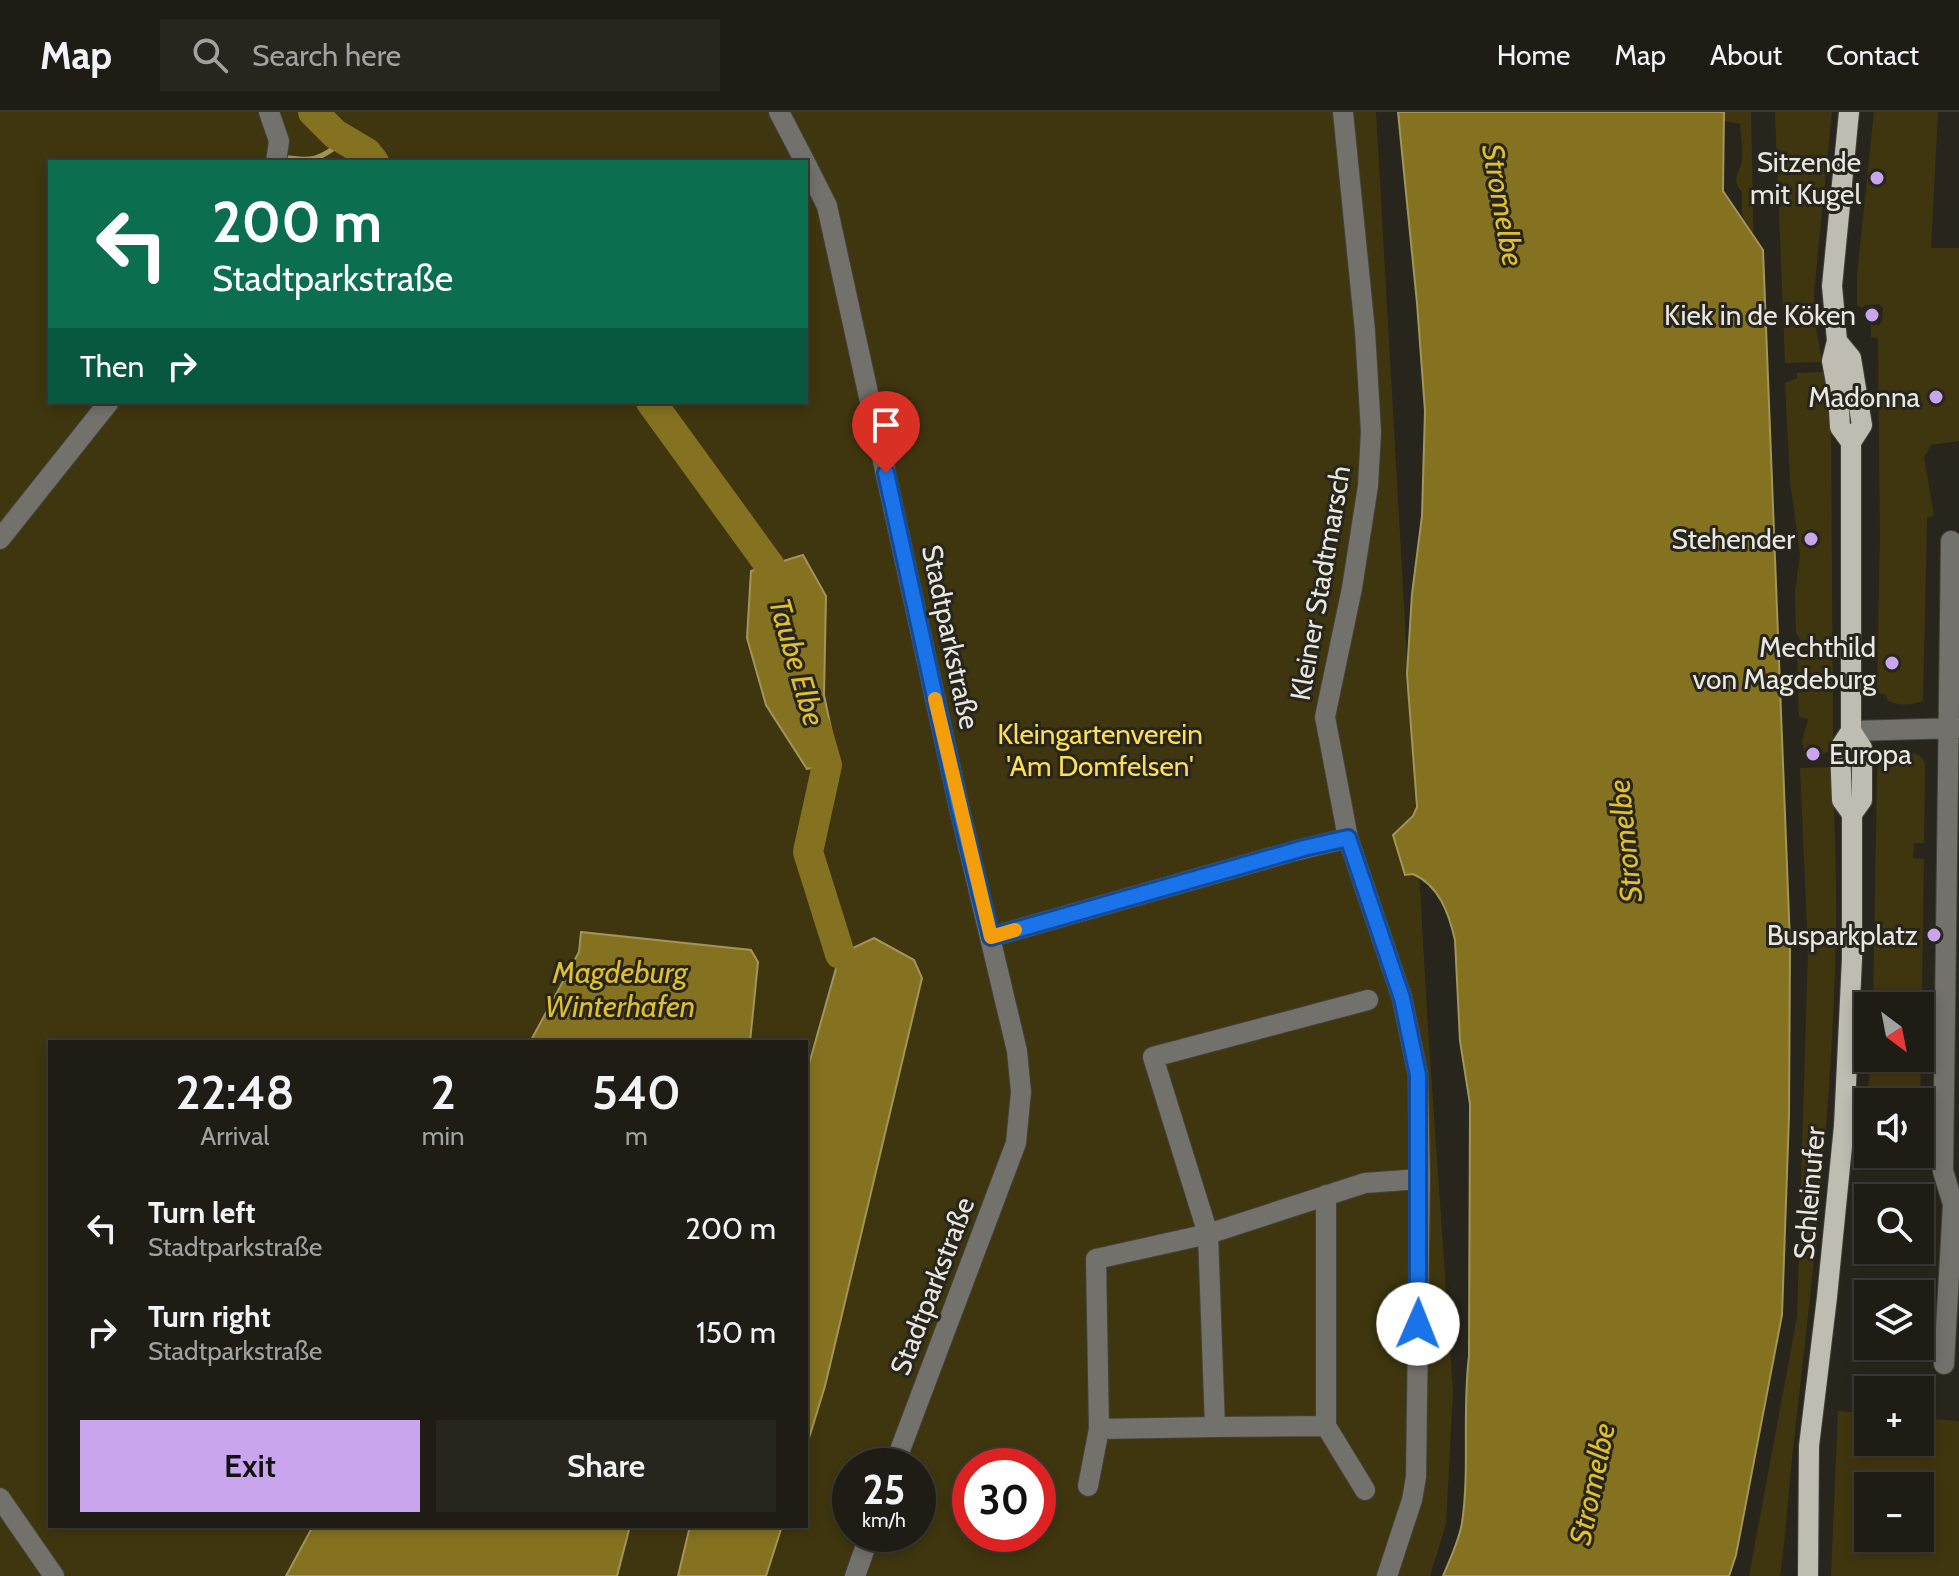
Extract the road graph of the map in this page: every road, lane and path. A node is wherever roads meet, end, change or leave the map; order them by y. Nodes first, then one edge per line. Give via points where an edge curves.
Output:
1 (269, 112) edge
2 (779, 112) edge
3 (1343, 112) edge
4 (1849, 112) edge
5 (276, 160) edge
6 (804, 160) edge
7 (808, 167) edge
8 (107, 404) edge
9 (0, 539) edge
10 (1951, 541) dead end
11 (1954, 729) edge
12 (1851, 731) junction
13 (1348, 838) junction
14 (991, 937) junction
15 (1368, 1000) dead end
16 (1844, 1126) junction
17 (1854, 1127) edge
18 (1934, 1136) edge
19 (1943, 1137) junction
20 (1420, 1179) junction
21 (1326, 1195) junction
22 (1208, 1234) junction
23 (1954, 1256) edge
24 (1944, 1364) dead end
25 (1326, 1426) junction
26 (1215, 1427) junction
27 (1099, 1429) junction
28 (901, 1448) edge
29 (1088, 1486) dead end
30 (1365, 1490) dead end
31 (0, 1498) edge
32 (864, 1552) edge
33 (54, 1576) edge
34 (855, 1576) edge
35 (1387, 1576) edge
36 (1808, 1576) edge

1 - 5 street via 279,141
2 - 6 street, Stadtparkstraße
3 - 13 street, Kleiner Stadtmarsch via 1371,432 1352,588 1325,717
4 - 12 main road, Schleinufer via 1832,286 1837,341 1851,358 1862,425 1851,442
7 - 14 street, Stadtparkstraße via 827,206
8 - 9 street
10 - 11 street
11 - 12 street
11 - 19 street
12 - 16 main road, Schleinufer via 1862,748 1862,800 1852,814
13 - 14 street
13 - 20 street, Kleiner Stadtmarsch via 1402,998 1418,1075
14 - 28 street, Stadtparkstraße via 1017,1051 1021,1092 1016,1143
15 - 22 street via 1153,1057
16 - 17 street
16 - 36 main road, Schleinufer via 1809,1446
18 - 19 street
19 - 23 street
20 - 21 street via 1365,1183
20 - 35 street, Kleiner Stadtmarsch via 1416,1477
21 - 22 street
21 - 25 street
22 - 26 street
22 - 27 street via 1096,1259
23 - 24 street
25 - 26 street
25 - 30 street
26 - 27 street
27 - 29 street
31 - 33 street
32 - 34 street

